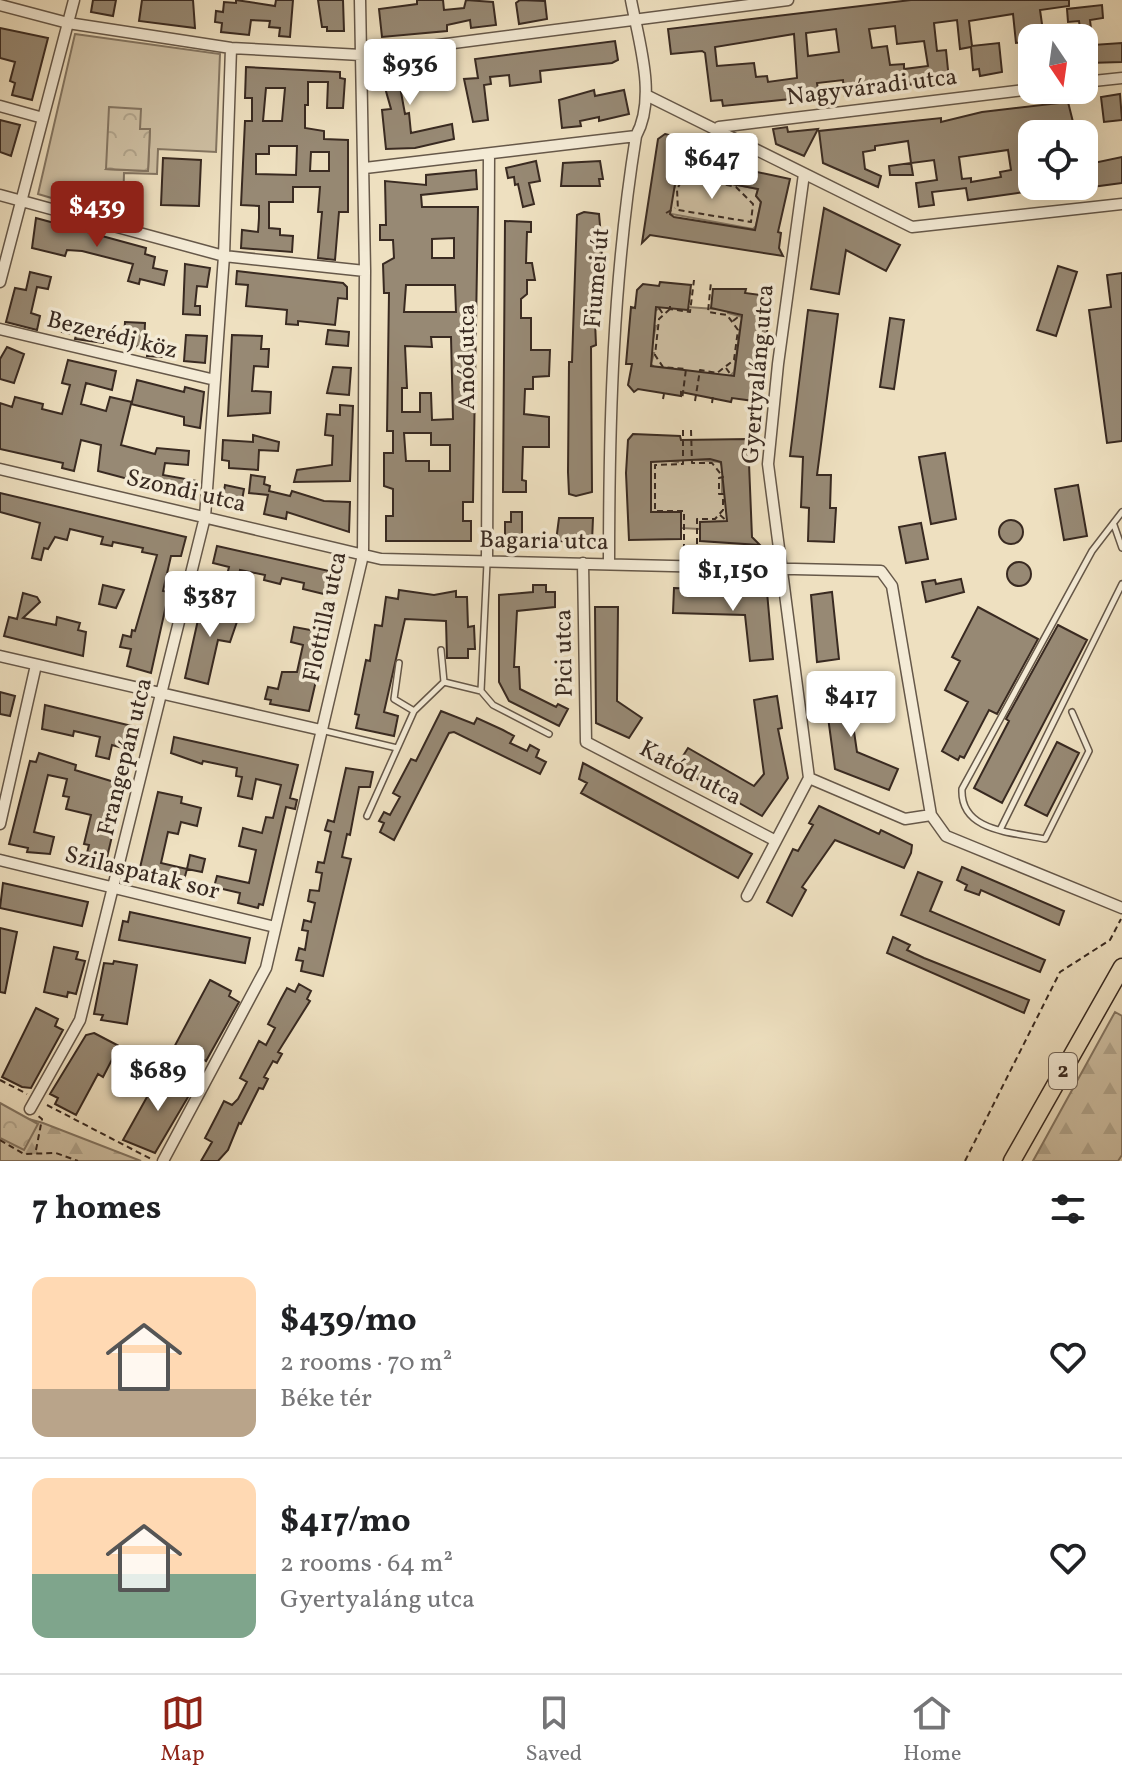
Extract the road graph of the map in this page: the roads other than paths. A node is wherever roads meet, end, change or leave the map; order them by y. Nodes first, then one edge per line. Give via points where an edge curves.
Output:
1 (74, 0) edge
2 (360, 0) edge
3 (631, 0) edge
4 (788, 0) edge
5 (0, 5) edge
6 (635, 21) junction
7 (68, 23) junction
8 (231, 48) junction
9 (361, 55) junction
10 (1122, 78) edge
11 (1098, 81) edge
12 (1018, 91) edge
13 (646, 95) junction
14 (0, 106) edge
15 (43, 118) junction
16 (717, 127) junction
17 (636, 136) junction
18 (489, 154) junction
19 (365, 168) junction
20 (804, 174) junction
21 (0, 195) edge
22 (21, 201) junction
23 (1122, 204) edge
24 (224, 256) junction
25 (365, 271) junction
26 (0, 282) edge
27 (0, 329) edge
28 (215, 380) junction
29 (0, 469) edge
30 (1122, 512) edge
31 (205, 517) junction
32 (1114, 524) junction
33 (1122, 548) edge
34 (363, 555) junction
35 (487, 561) junction
36 (583, 563) junction
37 (609, 564) junction
38 (784, 567) junction
39 (1122, 584) edge
40 (441, 650) dead end
41 (0, 656) edge
42 (399, 663) dead end
43 (36, 665) junction
44 (444, 682) junction
45 (481, 691) junction
46 (163, 694) junction
47 (414, 711) junction
48 (1072, 712) dead end
49 (321, 730) junction
50 (549, 734) dead end
51 (586, 742) joint
52 (397, 748) junction
53 (809, 778) junction
54 (931, 815) junction
55 (367, 816) dead end
56 (0, 824) edge
57 (1000, 830) junction
58 (776, 841) junction
59 (0, 860) edge
60 (115, 888) junction
61 (747, 896) dead end
62 (1122, 908) edge
63 (275, 927) junction
64 (1119, 979) edge
65 (30, 1109) road end
66 (163, 1161) edge
67 (1012, 1161) edge

1 - 7 street
2 - 9 street, Flottilla utca
3 - 6 street, Fiumei út
4 - 6 street
5 - 7 street
6 - 9 street
6 - 13 street, Fiumei út
7 - 8 street
7 - 15 street
8 - 9 street
8 - 24 street, Frangepán utca
9 - 19 street, Flottilla utca
10 - 11 street
12 - 16 street, Nagyváradi utca
13 - 16 street
13 - 17 street, Fiumei út via 646,118
14 - 15 street
15 - 22 street
16 - 20 street
17 - 18 street
17 - 37 street, Fiumei út via 620,234 609,394
18 - 19 street
18 - 35 street, Anód utca
19 - 25 street, Flottilla utca
20 - 23 street via 912,227
20 - 38 street, Gyertyaláng utca via 770,436 773,507
21 - 22 street
22 - 24 street
22 - 26 street
24 - 25 street
24 - 28 street, Frangepán utca
25 - 34 street, Flottilla utca
27 - 28 street, Bezerédj köz
28 - 31 street, Frangepán utca
29 - 31 street, Szondi utca
30 - 32 lane
31 - 34 street, Szondi utca
31 - 46 street, Frangepán utca
32 - 33 lane
32 - 57 lane via 1092,551 962,789 969,816
34 - 35 street, Bagaria utca
34 - 49 street, Flottilla utca
35 - 36 street, Bagaria utca
35 - 45 lane
36 - 37 street, Bagaria utca
36 - 51 street, Pici utca
37 - 38 street, Bagaria utca
38 - 53 street, Gyertyaláng utca
38 - 54 street, Bagaria utca via 874,568 887,576
39 - 57 lane
40 - 44 lane
41 - 43 street
42 - 47 lane via 394,699
43 - 46 street
43 - 56 street
44 - 45 lane
44 - 47 lane
45 - 50 lane via 493,705
46 - 49 street
46 - 60 street, Frangepán utca
47 - 52 lane
48 - 57 lane via 1089,751 1045,839
49 - 52 lane
49 - 63 street, Flottilla utca
51 - 58 street, Katód utca
52 - 55 lane
53 - 54 street via 905,819
53 - 58 street
54 - 62 street via 946,836
58 - 61 street
59 - 60 street, Szilaspatak sor
60 - 63 street, Szilaspatak sor
60 - 65 street, Frangepán utca via 80,1020
63 - 66 street, Flottilla utca via 266,968
64 - 67 main road, 2

